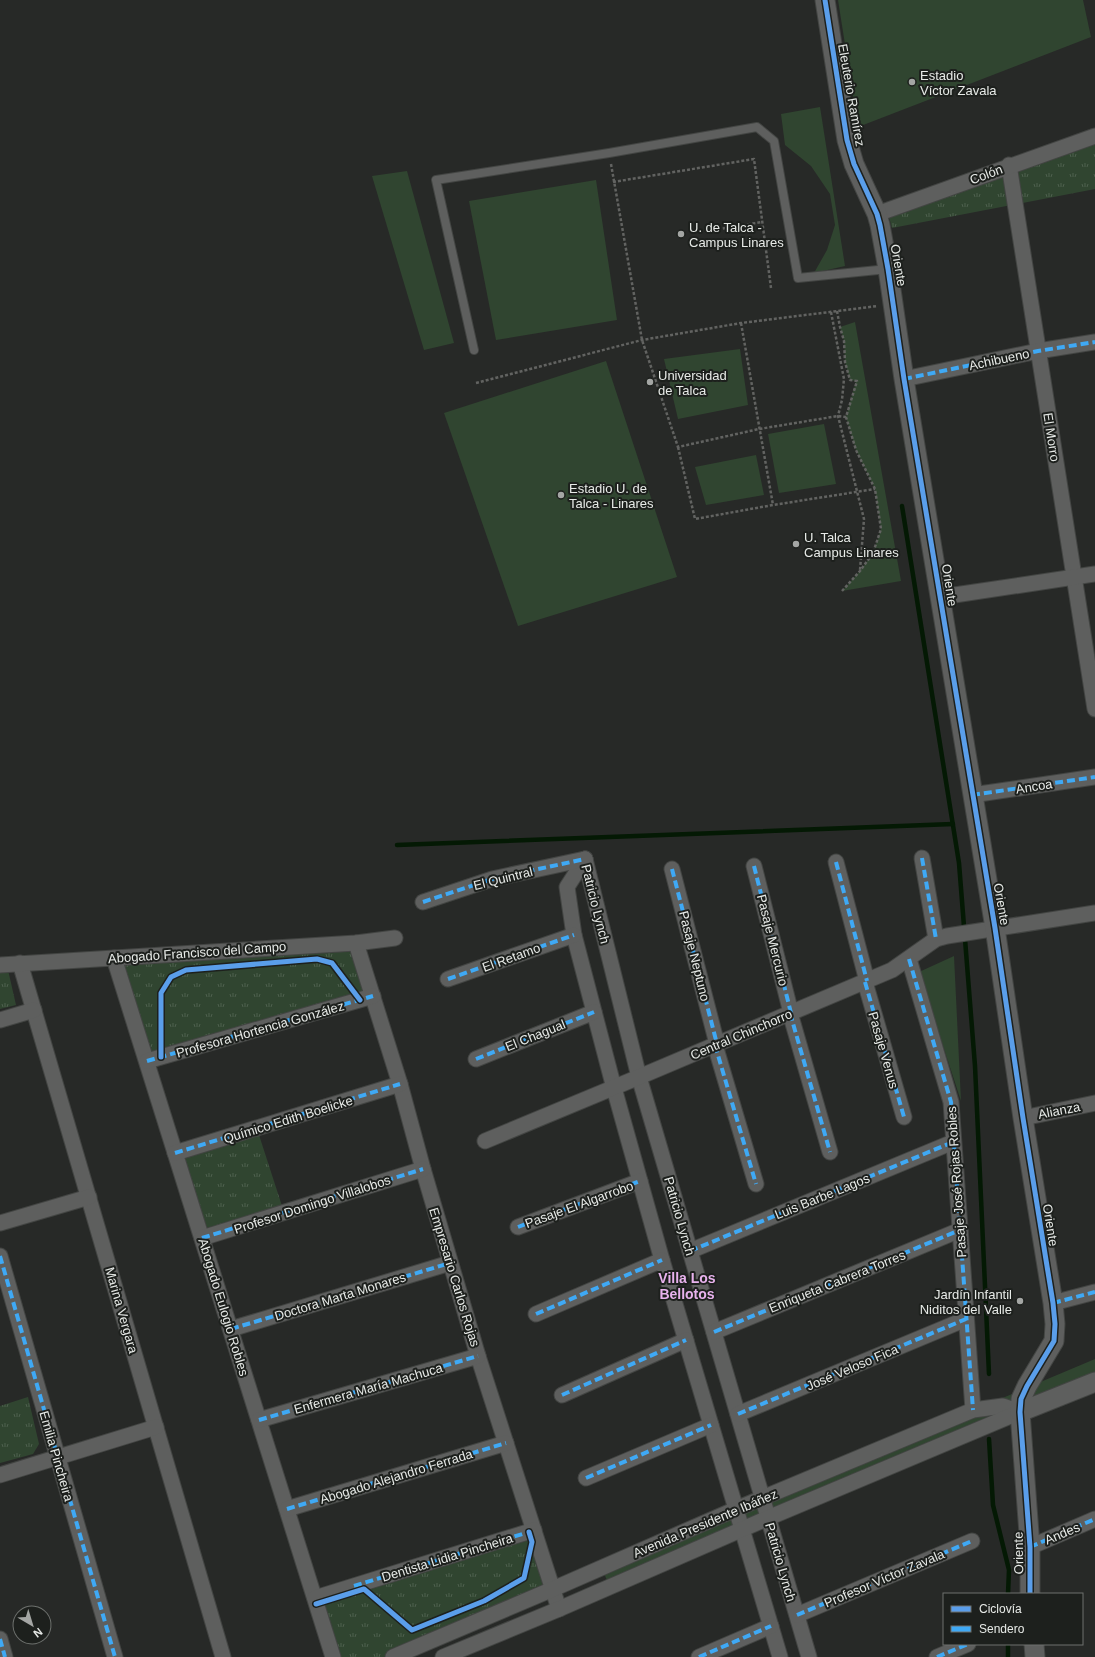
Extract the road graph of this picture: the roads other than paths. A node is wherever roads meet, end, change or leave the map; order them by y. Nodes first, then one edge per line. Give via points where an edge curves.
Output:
1 (825, 0) edge
2 (1095, 136) edge
3 (1009, 165) junction
4 (877, 214) junction
5 (888, 269) junction
6 (1095, 342) edge
7 (474, 350) dead end
8 (1038, 351) junction
9 (904, 379) junction
10 (1095, 574) edge
11 (1075, 576) junction
12 (940, 597) junction
13 (1095, 709) edge
14 (1095, 777) edge
15 (972, 795) junction
16 (922, 858) dead end
17 (585, 859) junction
18 (836, 862) dead end
19 (754, 866) dead end
20 (672, 868) dead end
21 (423, 902) dead end
22 (1095, 913) edge
23 (995, 928) junction
24 (574, 935) junction
25 (394, 938) dead end
26 (942, 938) junction
27 (356, 943) junction
28 (114, 958) junction
29 (909, 959) junction
30 (20, 964) junction
31 (0, 965) edge
32 (448, 979) dead end
33 (866, 981) junction
34 (373, 996) junction
35 (34, 1010) junction
36 (594, 1012) junction
37 (791, 1013) junction
38 (0, 1020) edge
39 (716, 1045) junction
40 (476, 1059) dead end
41 (147, 1061) junction
42 (639, 1078) junction
43 (400, 1084) junction
44 (614, 1088) junction
45 (1095, 1103) edge
46 (904, 1117) dead end
47 (1022, 1118) junction
48 (485, 1141) dead end
49 (953, 1142) junction
50 (830, 1152) dead end
51 (176, 1153) junction
52 (423, 1169) junction
53 (640, 1181) junction
54 (756, 1184) dead end
55 (89, 1197) junction
56 (0, 1224) edge
57 (518, 1227) dead end
58 (960, 1230) junction
59 (202, 1238) junction
60 (690, 1251) junction
61 (0, 1256) edge
62 (662, 1260) junction
63 (450, 1263) junction
64 (1095, 1292) edge
65 (1053, 1304) junction
66 (536, 1314) dead end
67 (966, 1319) junction
68 (231, 1329) junction
69 (714, 1332) junction
70 (686, 1340) junction
71 (478, 1356) junction
72 (1095, 1382) edge
73 (562, 1394) dead end
74 (973, 1410) junction
75 (1020, 1412) junction
76 (738, 1414) junction
77 (259, 1420) junction
78 (711, 1425) junction
79 (156, 1427) junction
80 (506, 1443) junction
81 (57, 1457) junction
82 (0, 1474) edge
83 (586, 1478) dead end
84 (762, 1498) junction
85 (287, 1509) junction
86 (736, 1509) junction
87 (768, 1518) junction
88 (1095, 1520) edge
89 (742, 1529) junction
90 (534, 1530) junction
91 (972, 1541) dead end
92 (1030, 1547) junction
93 (553, 1589) junction
94 (1030, 1593) edge
95 (315, 1598) junction
96 (559, 1609) junction
97 (797, 1615) junction
98 (771, 1626) junction
99 (0, 1639) edge
100 (966, 1645) edge
101 (1034, 1645) edge
102 (5, 1657) edge
103 (115, 1657) edge
104 (223, 1657) edge
105 (333, 1657) edge
106 (393, 1657) edge
107 (443, 1657) edge
108 (699, 1657) edge
109 (780, 1657) edge
110 (809, 1657) edge
111 (937, 1657) edge
112 (1035, 1657) edge

1 - 4 street, Eleuterio Ramírez via 846,140
2 - 3 street, Colón
3 - 4 street, Colón
3 - 8 street, El Morro
4 - 5 street, Oriente
5 - 7 lane via 798,278 774,141 757,127 436,180
5 - 9 street, Oriente
6 - 8 street, Achibueno
8 - 9 street, Achibueno
8 - 11 street, El Morro
9 - 12 street, Oriente
10 - 11 street
11 - 12 street
11 - 13 street, El Morro
12 - 15 street, Oriente
14 - 15 street, Ancoa
15 - 23 street, Oriente
16 - 26 street
17 - 21 street, El Quintral via 492,878
17 - 24 street, Patricio Lynch via 567,887
17 - 42 street, Patricio Lynch
18 - 33 street, Pasaje Venus
19 - 37 street, Pasaje Mercurio
20 - 39 street, Pasaje Neptuno
22 - 23 street, Central Chinchorro
23 - 26 street, Central Chinchorro
23 - 47 street, Oriente
24 - 32 street, El Retamo
24 - 36 street, Patricio Lynch
25 - 27 street, Abogado Francisco del Campo
26 - 29 street, Central Chinchorro
27 - 28 street, Abogado Francisco del Campo
27 - 34 street, Empresario Carlos Rojas
28 - 30 street, Abogado Francisco del Campo
28 - 41 street, Abogado Eulogio Robles
29 - 33 street, Central Chinchorro via 897,968
29 - 49 street, Pasaje José Rojas Robles via 950,1102
30 - 31 street, Abogado Francisco del Campo
30 - 35 street, Marina Vergara
33 - 37 street, Central Chinchorro
33 - 46 street, Pasaje Venus
34 - 41 street, Profesora Hortencia González
34 - 43 street, Empresario Carlos Rojas
35 - 38 street
35 - 55 street, Marina Vergara
36 - 40 street, El Chagual
36 - 44 street, Patricio Lynch
37 - 39 street, Central Chinchorro
37 - 50 street, Pasaje Mercurio
39 - 42 street, Central Chinchorro
39 - 54 street, Pasaje Neptuno
41 - 51 street, Abogado Eulogio Robles
42 - 44 street, Central Chinchorro
42 - 60 street, Patricio Lynch
43 - 51 street, Químico Edith Boelicke
43 - 52 street, Empresario Carlos Rojas
44 - 48 street, Central Chinchorro
44 - 53 street, Patricio Lynch
45 - 47 street, Alianza
47 - 65 street, Oriente
49 - 58 street, Pasaje José Rojas Robles
49 - 60 street, Luis Barbe Lagos
51 - 59 street, Abogado Eulogio Robles
52 - 59 street, Profesor Domingo Villalobos
52 - 63 street, Empresario Carlos Rojas
53 - 57 street, Pasaje El Algarrobo
53 - 62 street, Patricio Lynch
55 - 56 street
55 - 79 street, Marina Vergara
58 - 67 street, Pasaje José Rojas Robles
58 - 69 street, Enriqueta Cabrera Torres
59 - 68 street, Abogado Eulogio Robles
60 - 69 street, Patricio Lynch
61 - 81 street, Emilia Pincheira
62 - 66 street
62 - 70 street, Patricio Lynch
63 - 68 street, Doctora Marta Monares
63 - 71 street, Empresario Carlos Rojas
64 - 65 street
65 - 75 street, Oriente via 1054,1341 1027,1386 1021,1400
67 - 74 street, Pasaje José Rojas Robles
67 - 76 street, José Veloso Fica
68 - 77 street, Abogado Eulogio Robles
69 - 76 street, Patricio Lynch
70 - 73 street
70 - 78 street, Patricio Lynch
71 - 77 street, Enfermera María Machuca
71 - 80 street, Empresario Carlos Rojas
72 - 75 street, Avenida Presidente Ibáñez
74 - 75 street, Avenida Presidente Ibáñez via 1002,1406
74 - 84 street, Avenida Presidente Ibáñez
75 - 87 street, Avenida Presidente Ibáñez
75 - 92 street, Oriente
76 - 84 street, Patricio Lynch
77 - 85 street, Abogado Eulogio Robles
78 - 83 street
78 - 86 street, Patricio Lynch
79 - 81 street
79 - 104 street, Marina Vergara
80 - 85 street, Abogado Alejandro Ferrada
80 - 90 street, Empresario Carlos Rojas
81 - 82 street
81 - 103 street, Emilia Pincheira
84 - 86 street, Avenida Presidente Ibáñez
84 - 87 street, Patricio Lynch
85 - 95 street, Abogado Eulogio Robles
86 - 89 street, Patricio Lynch
86 - 93 street, Avenida Presidente Ibáñez
87 - 89 street, Avenida Presidente Ibáñez
87 - 97 street, Patricio Lynch
88 - 92 street, Andes
89 - 96 street, Avenida Presidente Ibáñez
89 - 98 street, Patricio Lynch
90 - 93 street, Empresario Carlos Rojas
90 - 95 street, Dentista Lidia Pincheira
91 - 97 street, Profesor Víctor Zavala
92 - 94 street, Oriente
93 - 96 street, Empresario Carlos Rojas
93 - 106 street, Avenida Presidente Ibáñez
95 - 105 street, Abogado Eulogio Robles
96 - 107 street, Avenida Presidente Ibáñez
97 - 110 street, Patricio Lynch
98 - 108 street
98 - 109 street, Patricio Lynch
99 - 102 street
100 - 111 street
101 - 112 street

